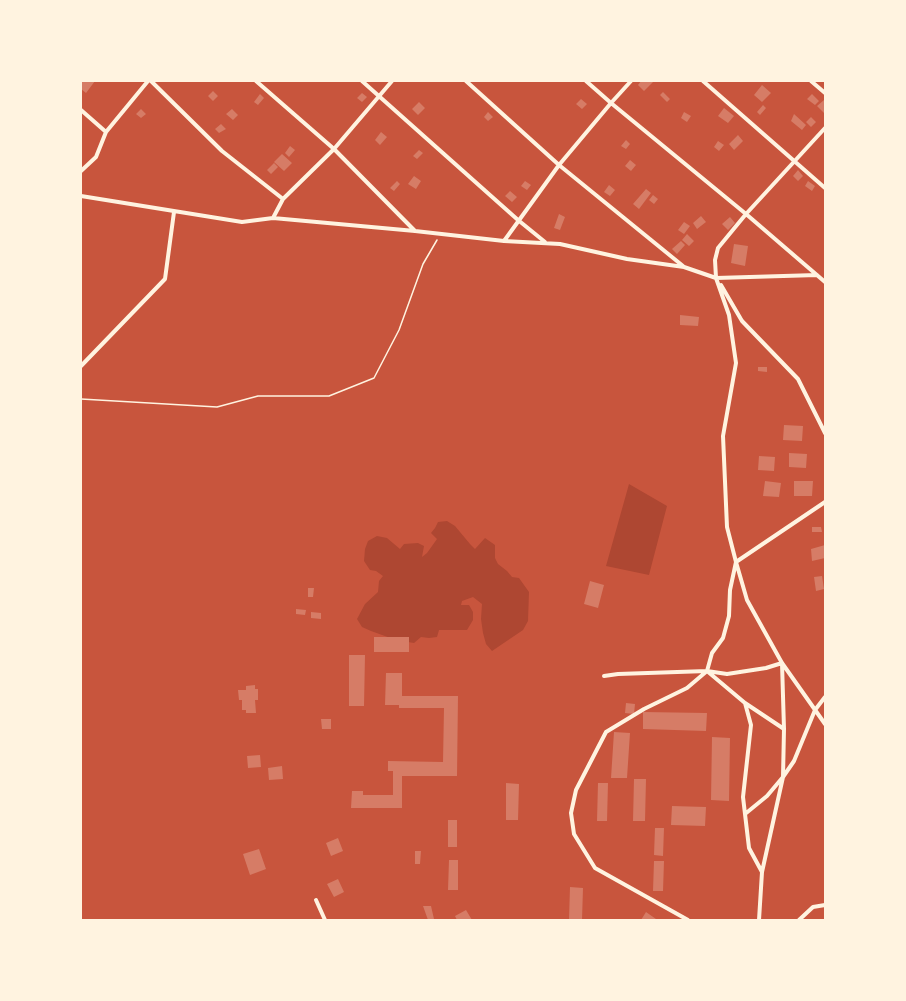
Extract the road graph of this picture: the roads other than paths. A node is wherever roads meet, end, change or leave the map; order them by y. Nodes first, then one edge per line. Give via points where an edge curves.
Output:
1 (148, 81) edge
2 (151, 81) edge
3 (256, 81) edge
4 (362, 81) edge
5 (392, 81) edge
6 (466, 81) edge
7 (586, 81) edge
8 (631, 81) edge
9 (703, 81) edge
10 (811, 81) edge
11 (825, 93) edge
12 (379, 96) junction
13 (610, 103) junction
14 (81, 110) edge
15 (825, 128) edge
16 (106, 132) junction
17 (334, 149) junction
18 (795, 161) junction
19 (559, 164) junction
20 (81, 171) edge
21 (825, 188) edge
22 (81, 196) edge
23 (283, 199) junction
24 (174, 212) junction
25 (746, 214) junction
26 (273, 218) junction
27 (518, 220) junction
28 (415, 231) junction
29 (504, 241) junction
30 (546, 243) junction
31 (684, 267) junction
32 (817, 275) junction
33 (716, 278) junction
34 (825, 282) edge
35 (81, 366) edge
36 (825, 433) edge
37 (825, 502) edge
38 (736, 562) junction
39 (782, 663) junction
40 (707, 671) junction
41 (604, 676) dead end
42 (825, 697) edge
43 (745, 703) junction
44 (815, 710) junction
45 (825, 724) edge
46 (784, 729) junction
47 (783, 777) junction
48 (745, 814) junction
49 (762, 872) junction
50 (316, 900) dead end
51 (825, 905) edge
52 (325, 920) edge
53 (688, 920) edge
54 (759, 920) edge
55 (799, 920) edge

1 - 16 street
2 - 23 street via 222,151
3 - 17 street
4 - 12 street
5 - 12 street
6 - 19 street
7 - 13 street
8 - 13 street
9 - 18 street
10 - 11 street
12 - 17 street
12 - 27 street
13 - 19 street
13 - 25 street
14 - 16 street
15 - 18 street
16 - 20 street via 96,157
17 - 23 street
17 - 28 street
18 - 21 street
18 - 25 street
19 - 27 street
19 - 31 street
22 - 24 street
23 - 26 street
24 - 26 street via 242,222
24 - 35 street via 165,279
25 - 32 street
25 - 33 street via 718,248 715,260
26 - 28 street
27 - 29 street
27 - 30 street
28 - 29 street
29 - 30 street
30 - 31 street
31 - 33 street
32 - 33 street
32 - 34 street
33 - 36 street via 742,321 798,379
33 - 38 street via 729,315 736,363 723,436 727,527
37 - 38 street
38 - 39 street via 747,600
38 - 40 street via 730,590 729,616 723,638 712,653
39 - 40 street via 727,674
39 - 44 street
39 - 46 street
40 - 41 street
40 - 43 street
40 - 53 street via 687,688 644,709 606,732 576,790 572,813 574,834 595,868
42 - 44 street
43 - 46 street
43 - 48 street via 751,725 743,797
44 - 45 street
44 - 47 street via 794,761
46 - 47 street
47 - 48 street via 767,796
47 - 49 street
48 - 49 street via 749,848
49 - 54 street
50 - 52 street
51 - 55 street via 813,907

